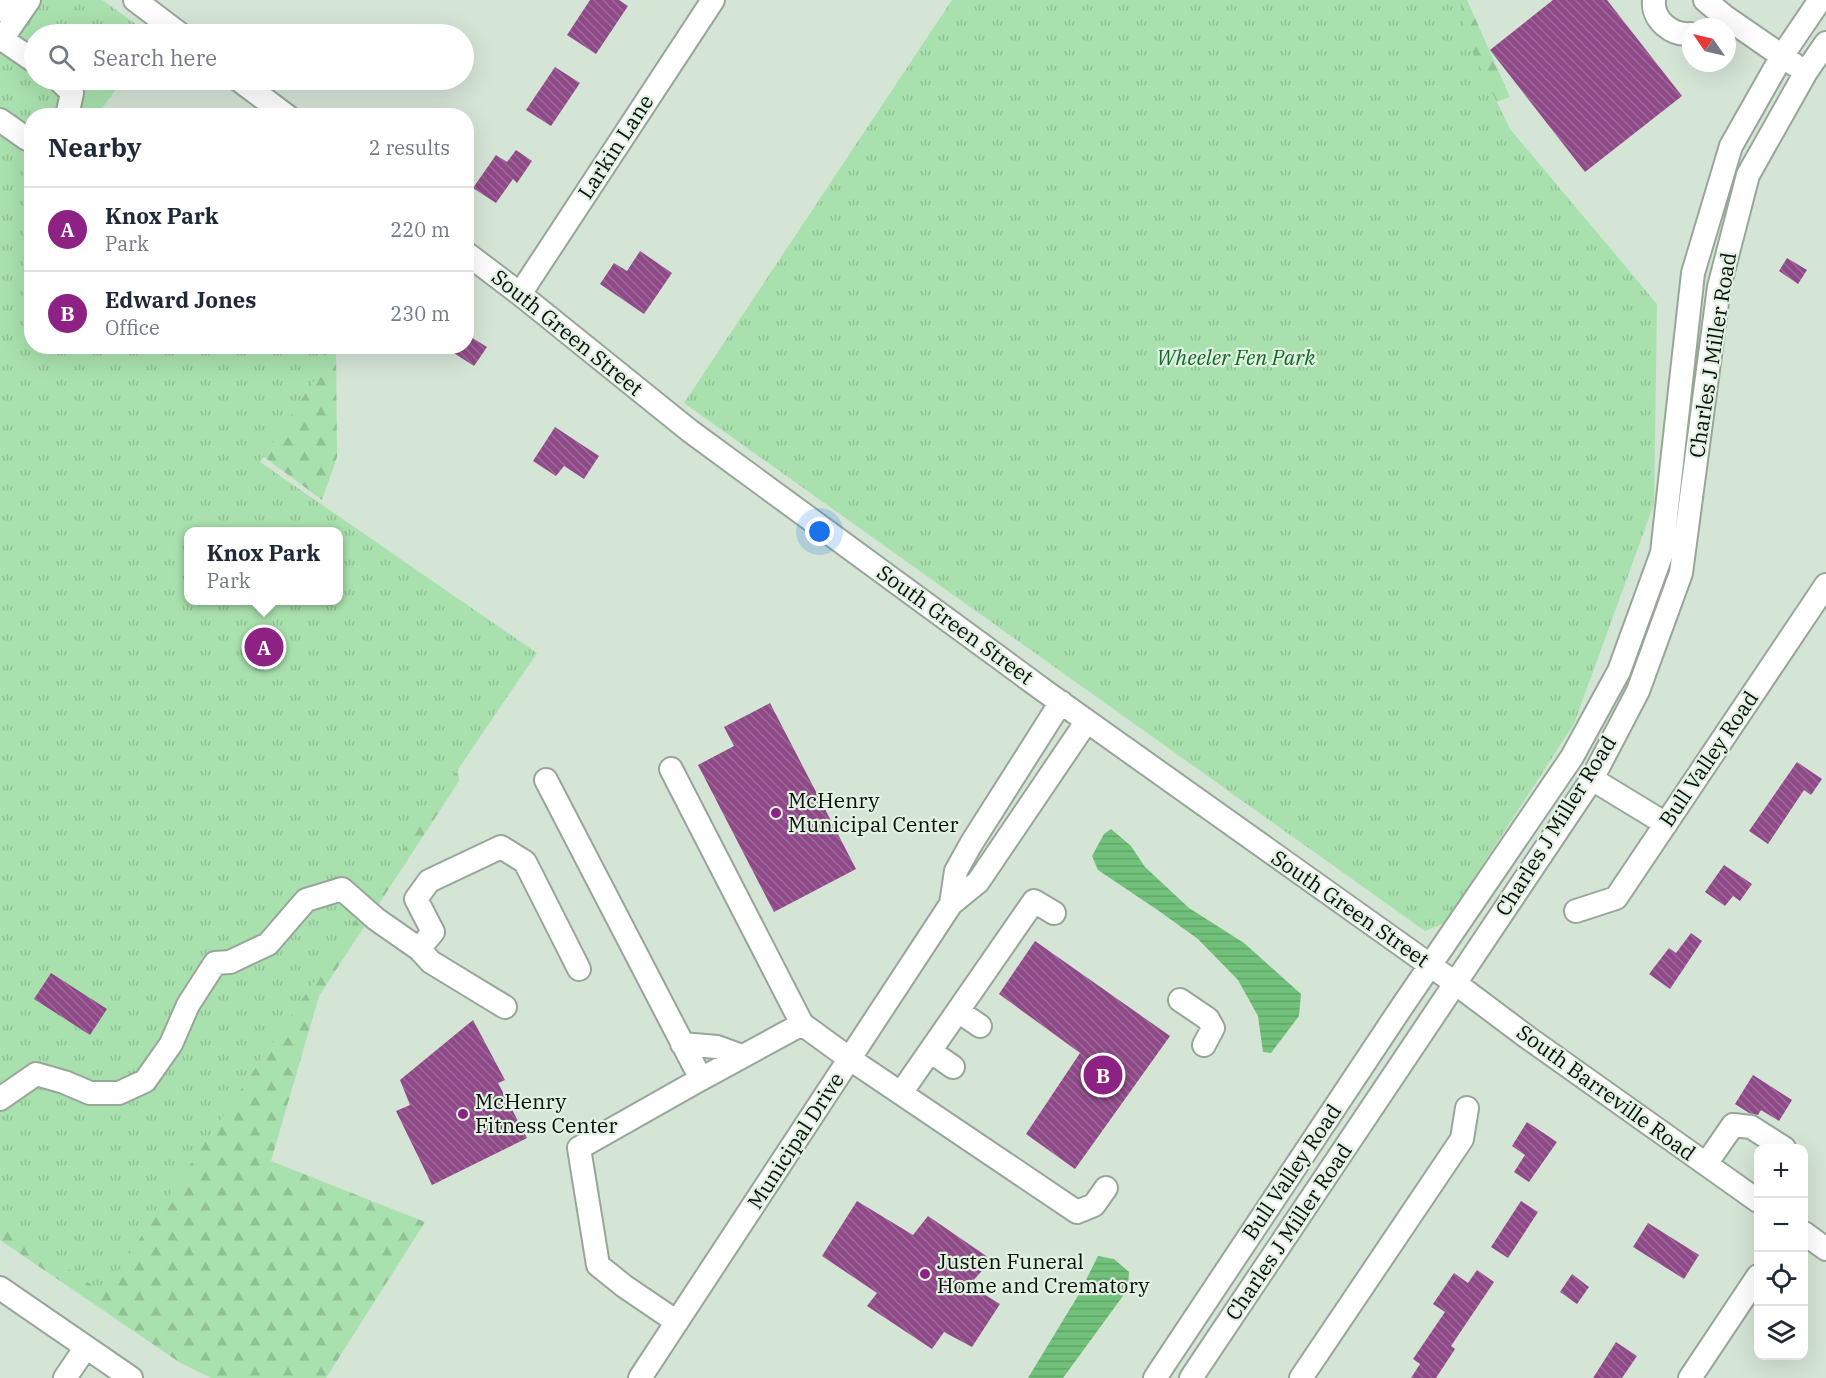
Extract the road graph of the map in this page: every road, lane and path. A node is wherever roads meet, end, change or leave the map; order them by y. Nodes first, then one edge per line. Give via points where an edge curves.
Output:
1 (7, 0) edge
2 (29, 0) edge
3 (135, 0) edge
4 (713, 0) edge
5 (1654, 0) edge
6 (1820, 0) edge
7 (0, 10) edge
8 (1718, 11) edge
9 (167, 24) edge
10 (1682, 34) edge
11 (1, 41) edge
12 (1826, 43) edge
13 (24, 55) edge
14 (1782, 56) junction
15 (1806, 72) junction
16 (69, 90) edge
17 (252, 90) edge
18 (69, 108) edge
19 (276, 108) edge
20 (0, 120) edge
21 (24, 137) edge
22 (474, 260) edge
23 (520, 294) junction
24 (1826, 585) edge
25 (1061, 702) junction
26 (1087, 721) junction
27 (671, 769) dead end
28 (1592, 779) junction
29 (546, 780) dead end
30 (1666, 824) junction
31 (951, 904) junction
32 (1576, 912) dead end
33 (1054, 913) dead end
34 (419, 949) junction
35 (1430, 966) junction
36 (579, 969) dead end
37 (1455, 983) junction
38 (1180, 1000) dead end
39 (505, 1007) dead end
40 (958, 1011) junction
41 (802, 1024) junction
42 (980, 1026) dead end
43 (682, 1044) junction
44 (1204, 1045) dead end
45 (930, 1051) junction
46 (742, 1056) junction
47 (850, 1059) junction
48 (953, 1067) dead end
49 (701, 1078) junction
50 (901, 1093) junction
51 (0, 1099) edge
52 (1467, 1108) dead end
53 (1777, 1144) edge
54 (1706, 1164) junction
55 (1106, 1188) dead end
56 (1754, 1198) edge
57 (1808, 1236) edge
58 (1826, 1249) edge
59 (1754, 1282) edge
60 (0, 1288) edge
61 (677, 1322) junction
62 (86, 1347) junction
63 (65, 1378) edge
64 (130, 1378) edge
65 (640, 1378) edge
66 (1155, 1378) edge
67 (1191, 1378) edge
68 (1301, 1378) edge
69 (1690, 1378) edge

1 - 7 street
2 - 11 street
3 - 9 street
4 - 23 street, Larkin Lane
5 - 10 street via 1655,12 1664,25
6 - 14 street, Charles J Miller Road
8 - 14 street
11 - 13 street
12 - 15 street, Charles J Miller Road
14 - 15 street
14 - 35 street, Charles J Miller Road via 1731,146 1692,273 1662,553 1619,671 1572,757
15 - 28 street, Charles J Miller Road via 1748,175 1719,287 1681,573 1638,691
16 - 18 street via 72,93
17 - 19 street
20 - 21 street
22 - 23 street, South Green Street
23 - 25 street, South Green Street via 681,424
24 - 30 street, Bull Valley Road
25 - 26 street, South Green Street
25 - 31 street, Municipal Drive via 956,871
26 - 31 street, Municipal Drive via 978,882
26 - 35 street, South Green Street
27 - 41 street
28 - 30 street
28 - 37 street, Charles J Miller Road
29 - 43 street
30 - 32 street, Bull Valley Road via 1616,898
31 - 47 street, Municipal Drive
33 - 40 street via 1034,901
34 - 36 street via 433,932 416,899 429,881 501,847 525,862
34 - 39 street via 431,962
34 - 51 street via 342,889 306,900 268,944 230,962 215,963 188,1005 171,1044 145,1081 119,1093 90,1093 36,1074
35 - 37 street, South Green Street
35 - 66 street, Bull Valley Road
37 - 54 street, South Barreville Road
37 - 67 street, Charles J Miller Road
38 - 44 street via 1208,1018 1213,1028
40 - 42 street
40 - 45 street
41 - 46 street
41 - 47 street
43 - 46 street via 705,1044
43 - 49 street
45 - 48 street
45 - 50 street
46 - 49 street
47 - 50 street
47 - 61 street, Municipal Drive
49 - 61 street via 579,1148 598,1265
50 - 55 street via 1077,1212 1094,1205
52 - 68 street via 1462,1139
53 - 54 street via 1751,1126 1733,1125
54 - 56 street, South Barreville Road
57 - 58 street
59 - 69 street
60 - 62 street
61 - 65 street, Municipal Drive
62 - 63 street
62 - 64 street

